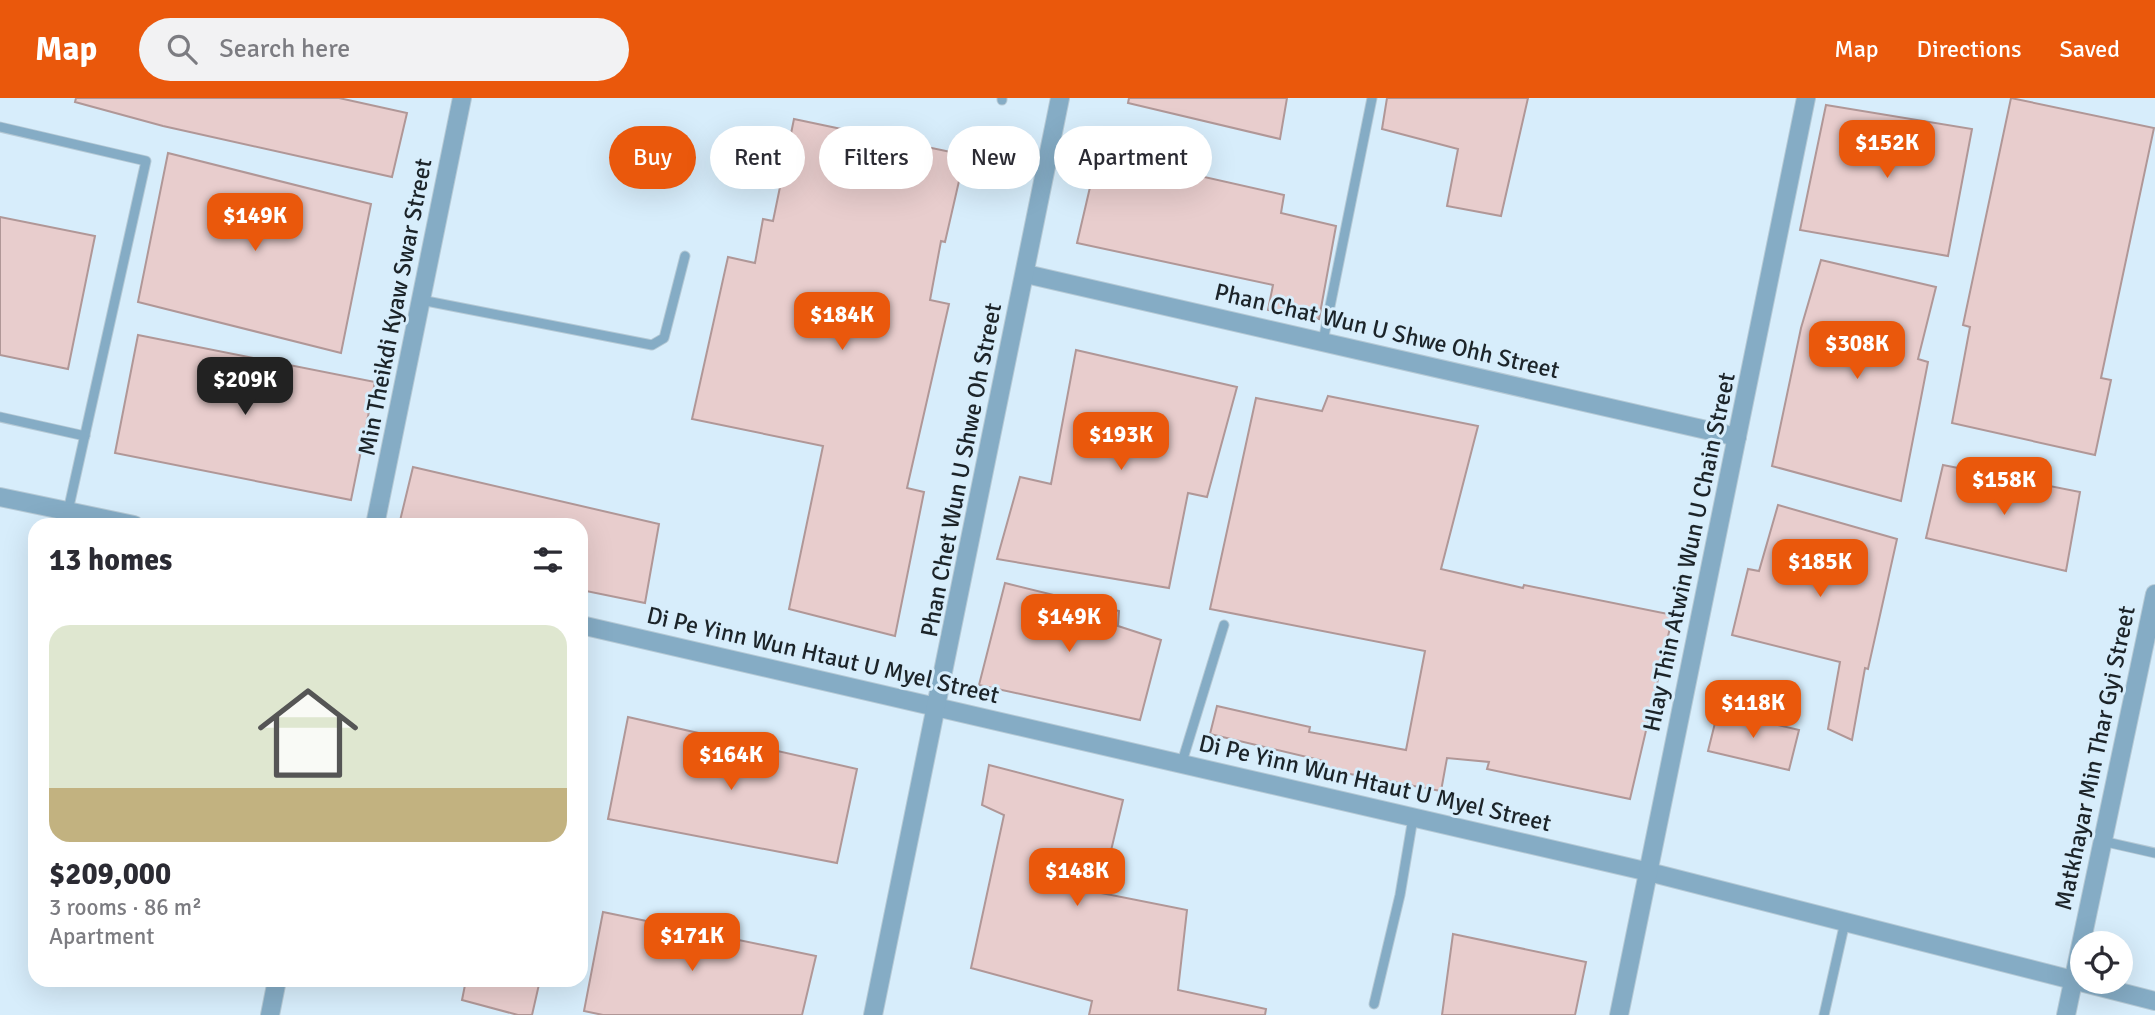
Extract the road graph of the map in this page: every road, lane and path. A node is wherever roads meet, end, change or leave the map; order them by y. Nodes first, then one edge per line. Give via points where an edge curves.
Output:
1 (462, 98) edge
2 (1060, 98) edge
3 (1372, 98) edge
4 (1806, 98) edge
5 (0, 127) edge
6 (685, 256) dead end
7 (1026, 274) junction
8 (421, 300) junction
9 (1323, 341) junction
10 (0, 417) edge
11 (85, 436) junction
12 (1737, 437) junction
13 (0, 497) edge
14 (68, 511) junction
15 (101, 518) edge
16 (376, 518) edge
17 (2155, 594) edge
18 (1224, 625) dead end
19 (588, 627) edge
20 (938, 708) junction
21 (1182, 762) junction
22 (1413, 818) junction
23 (2102, 841) junction
24 (2155, 853) edge
25 (1648, 872) junction
26 (1844, 922) junction
27 (2083, 931) edge
28 (2070, 979) edge
29 (276, 987) edge
30 (2070, 994) edge
31 (2128, 994) edge
32 (2155, 1001) edge
33 (1374, 1003) dead end
34 (270, 1015) edge
35 (873, 1015) edge
36 (1619, 1015) edge
37 (1824, 1015) edge
38 (2066, 1015) edge

1 - 8 street, Min Theikdi Kyaw Swar Street
2 - 7 street, Phan Chet Wun U Shwe Oh Street
3 - 9 lane
4 - 12 street, Hlay Thin Atwin Wun U Chain Street
5 - 11 lane via 146,161
6 - 8 lane via 664,338 652,345
7 - 9 street, Phan Chat Wun U Shwe Ohh Street
7 - 20 street, Phan Chet Wun U Shwe Oh Street
8 - 16 street, Min Theikdi Kyaw Swar Street
9 - 12 street, Phan Chat Wun U Shwe Ohh Street
10 - 11 lane
11 - 14 lane
12 - 25 street, Hlay Thin Atwin Wun U Chain Street
13 - 14 street
14 - 15 street
17 - 23 street, Matkhayar Min Thar Gyi Street
18 - 21 lane
19 - 20 street, Di Pe Yinn Wun Htaut U Myel Street
20 - 21 street, Di Pe Yinn Wun Htaut U Myel Street
20 - 35 street, Phan Chet Wun U Shwe Oh Street
21 - 22 street, Di Pe Yinn Wun Htaut U Myel Street
22 - 25 street, Di Pe Yinn Wun Htaut U Myel Street
22 - 33 lane
23 - 24 lane
23 - 27 street, Matkhayar Min Thar Gyi Street
25 - 26 street, Di Pe Yinn Wun Htaut U Myel Street
25 - 36 street, Hlay Thin Atwin Wun U Chain Street
26 - 28 street, Di Pe Yinn Wun Htaut U Myel Street
26 - 37 lane
29 - 34 street
30 - 38 street, Matkhayar Min Thar Gyi Street
31 - 32 street, Di Pe Yinn Wun Htaut U Myel Street

